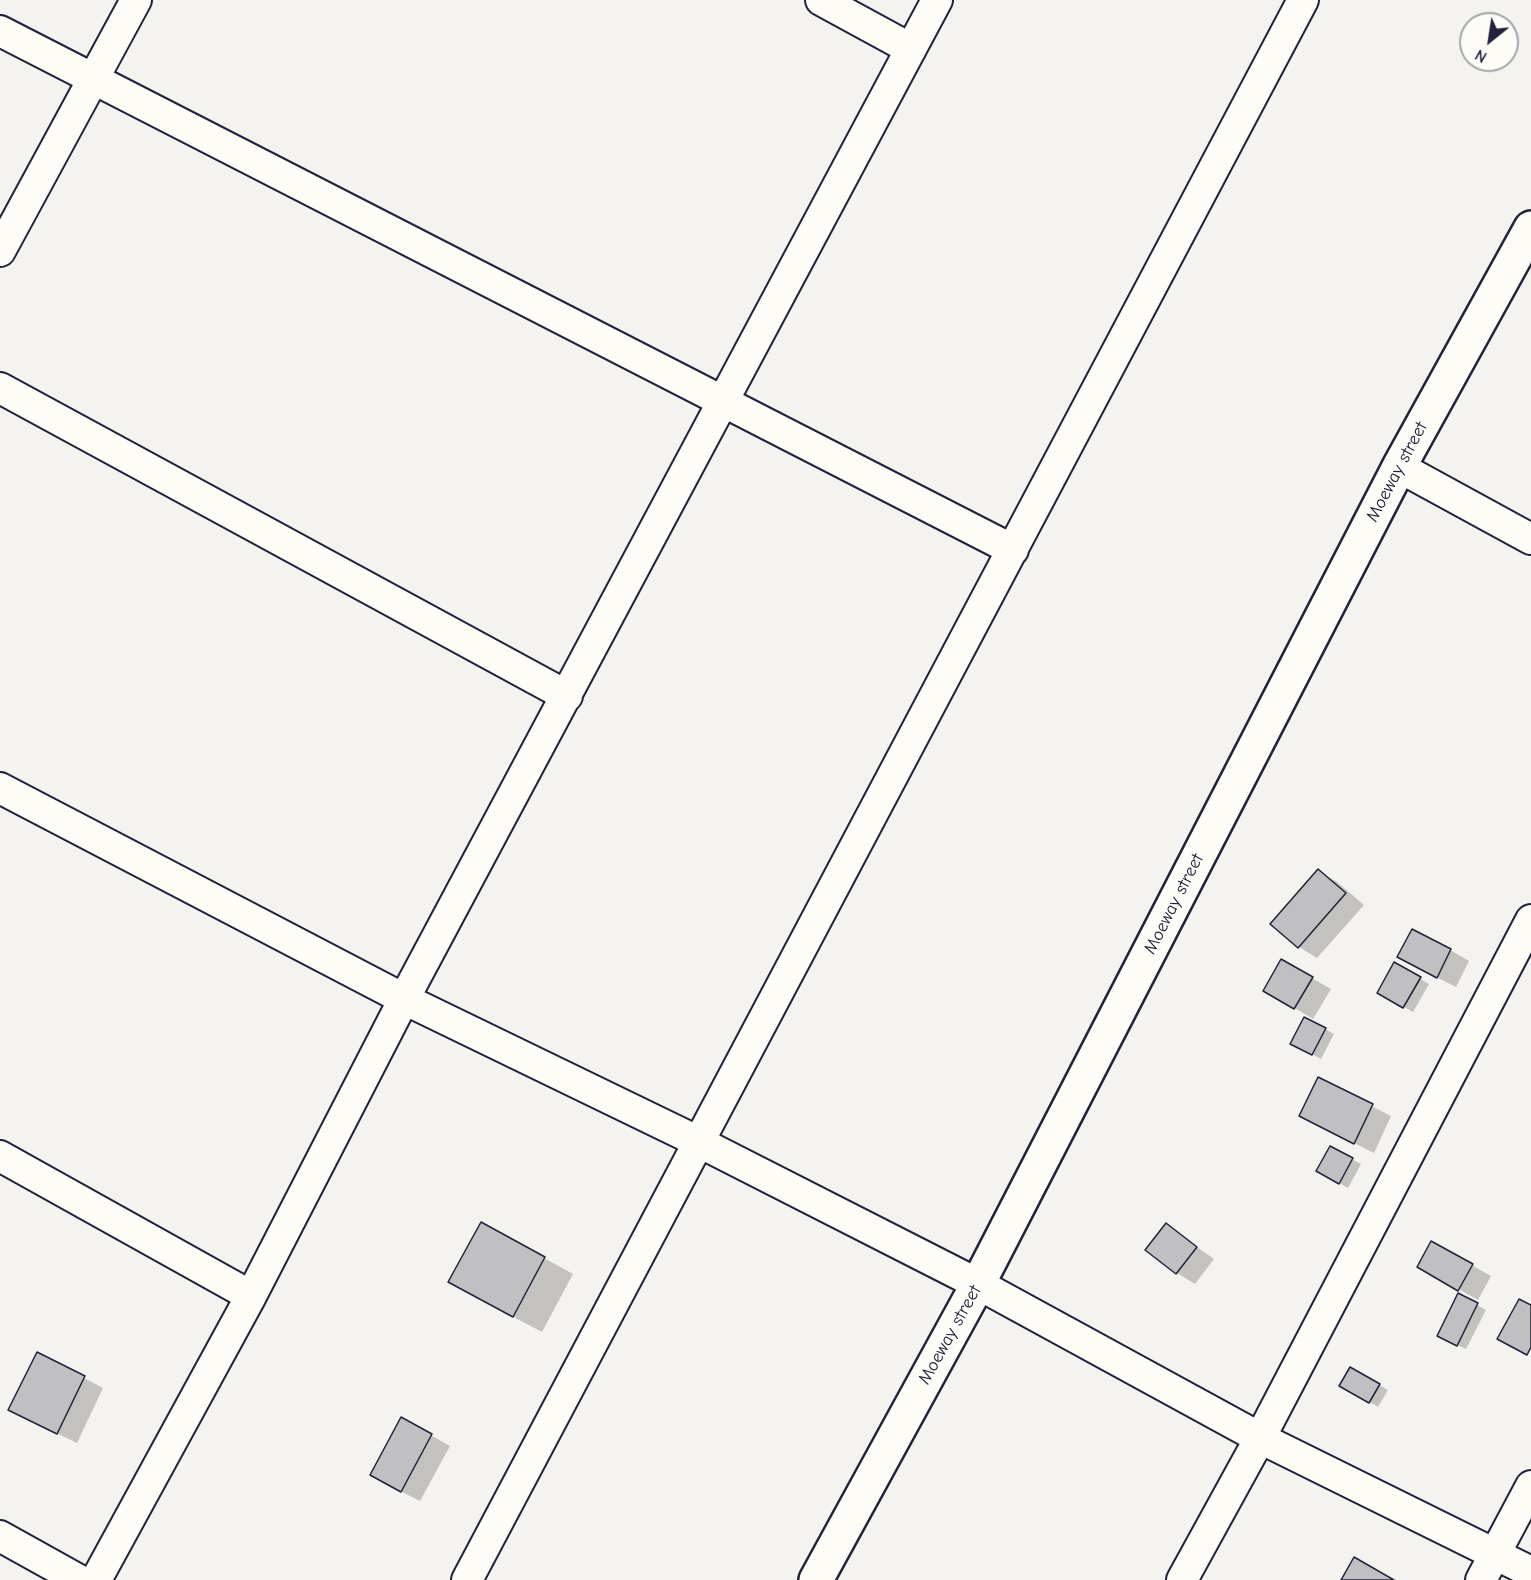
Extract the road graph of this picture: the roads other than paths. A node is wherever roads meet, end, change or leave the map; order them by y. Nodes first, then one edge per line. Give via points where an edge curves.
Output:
1 (136, 0) edge
2 (821, 0) edge
3 (937, 0) edge
4 (1303, 0) edge
5 (0, 31) edge
6 (911, 49) junction
7 (95, 77) junction
8 (1531, 228) edge
9 (0, 251) edge
10 (0, 388) edge
11 (722, 400) junction
12 (1399, 467) junction
13 (1531, 539) edge
14 (1014, 550) junction
15 (567, 696) junction
16 (0, 788) edge
17 (1531, 920) edge
18 (404, 999) junction
19 (699, 1142) junction
20 (0, 1156) edge
21 (978, 1284) junction
22 (250, 1296) junction
23 (1260, 1438) junction
24 (1531, 1486) edge
25 (0, 1536) edge
26 (1495, 1553) junction
27 (1531, 1572) edge
28 (79, 1580) edge
29 (96, 1580) edge
30 (467, 1580) edge
31 (816, 1580) edge
32 (1182, 1580) edge
33 (1481, 1580) edge

1 - 7 street
2 - 6 street
3 - 6 street
4 - 14 street
5 - 7 street
6 - 11 street
7 - 9 street
7 - 11 street
8 - 12 street, Moeway street
10 - 15 street
11 - 14 street
11 - 15 street
12 - 13 street
12 - 21 street, Moeway street
14 - 19 street
15 - 18 street
16 - 18 street
17 - 23 street
18 - 19 street
18 - 22 street
19 - 21 street
19 - 30 street
20 - 22 street
21 - 23 street
21 - 31 street, Moeway street
22 - 29 street
23 - 26 street
23 - 32 street
24 - 26 street
25 - 28 street
26 - 27 street
26 - 33 street

